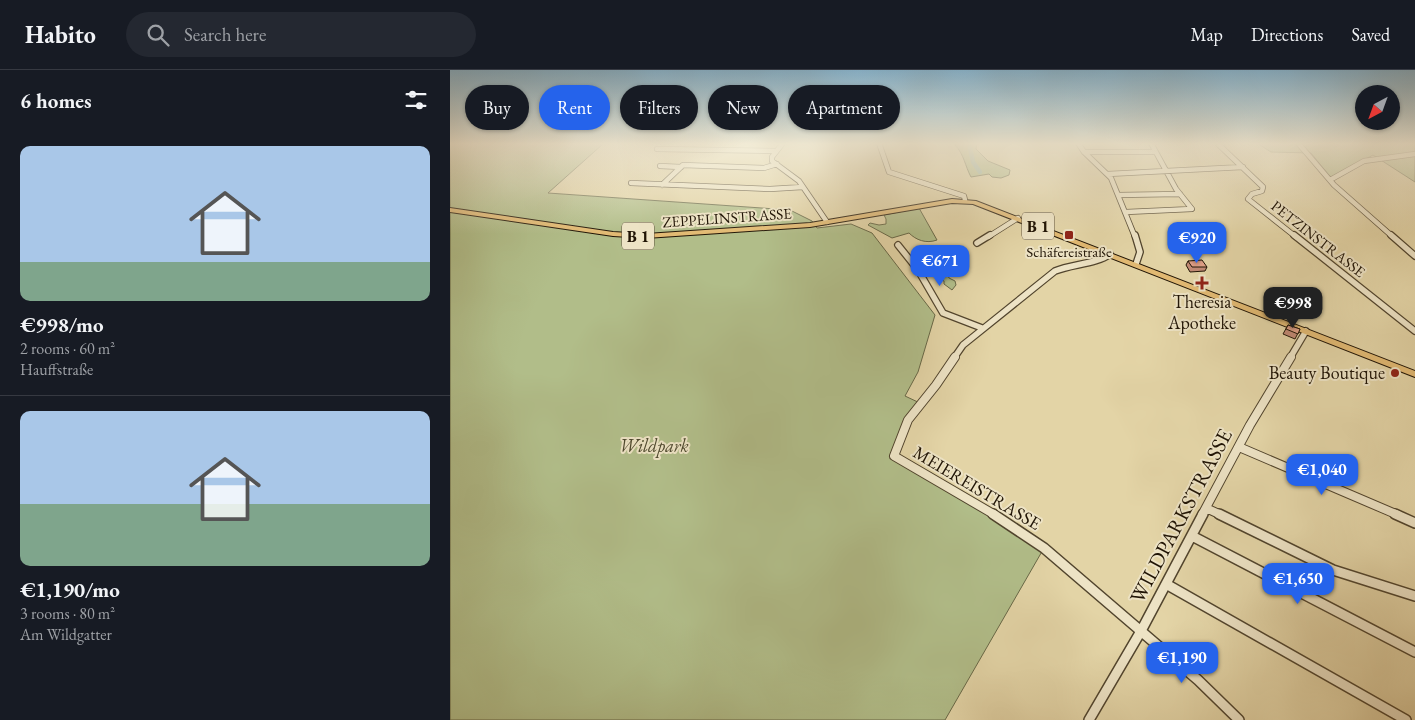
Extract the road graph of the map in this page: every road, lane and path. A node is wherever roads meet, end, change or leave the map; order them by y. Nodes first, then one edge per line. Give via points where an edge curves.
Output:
1 (674, 173) edge
2 (791, 173) edge
3 (893, 173) edge
4 (1127, 173) edge
5 (1167, 173) edge
6 (1249, 173) edge
7 (1324, 173) edge
8 (1342, 173) edge
9 (1108, 174) joint
10 (1330, 180) junction
11 (631, 183) dead end
12 (662, 185) junction
13 (803, 187) junction
14 (1180, 194) junction
15 (1118, 195) junction
16 (965, 200) junction
17 (450, 210) edge
18 (1126, 212) junction
19 (1018, 218) junction
20 (827, 222) junction
21 (977, 243) dead end
22 (898, 245) dead end
23 (1110, 254) junction
24 (1415, 256) edge
25 (1136, 264) junction
26 (982, 328) junction
27 (1306, 331) junction
28 (1415, 331) edge
29 (1415, 374) edge
30 (1239, 447) junction
31 (1206, 508) junction
32 (1415, 523) edge
33 (1192, 536) junction
34 (1166, 584) junction
35 (1415, 596) edge
36 (1141, 631) junction
37 (1415, 652) edge
38 (1089, 720) edge
39 (1239, 720) edge
40 (1406, 720) edge

1 - 12 street
2 - 13 street
3 - 16 street via 964,196
4 - 9 street
5 - 14 street
6 - 28 street, PETZINSTRASSE via 1262,190 1248,199
7 - 10 street
8 - 10 street
9 - 15 street
10 - 24 street
11 - 12 street
12 - 13 street
13 - 20 street
14 - 15 street
14 - 18 street via 1192,207 1190,210
15 - 18 street
16 - 19 main road, B 1
16 - 20 main road, B 1
17 - 20 main road, ZEPPELINSTRASSE / B 1 via 634,236
18 - 25 street via 1140,252
19 - 21 street
19 - 23 main road, B 1
22 - 26 street via 918,270 943,313
23 - 25 main road, B 1
23 - 26 street, MEIEREISTRASSE via 1104,259 1055,271
25 - 27 main road, B 1
26 - 36 street, MEIEREISTRASSE via 963,345 908,420 894,456 1044,548
27 - 29 main road, B 1
27 - 30 street, WILDPARKSTRASSE
30 - 31 street, WILDPARKSTRASSE
30 - 32 street
31 - 33 street, WILDPARKSTRASSE
31 - 35 street via 1333,570
33 - 34 street, WILDPARKSTRASSE
33 - 37 street
34 - 36 street, WILDPARKSTRASSE
34 - 40 street
36 - 38 street, WILDPARKSTRASSE
36 - 39 street

